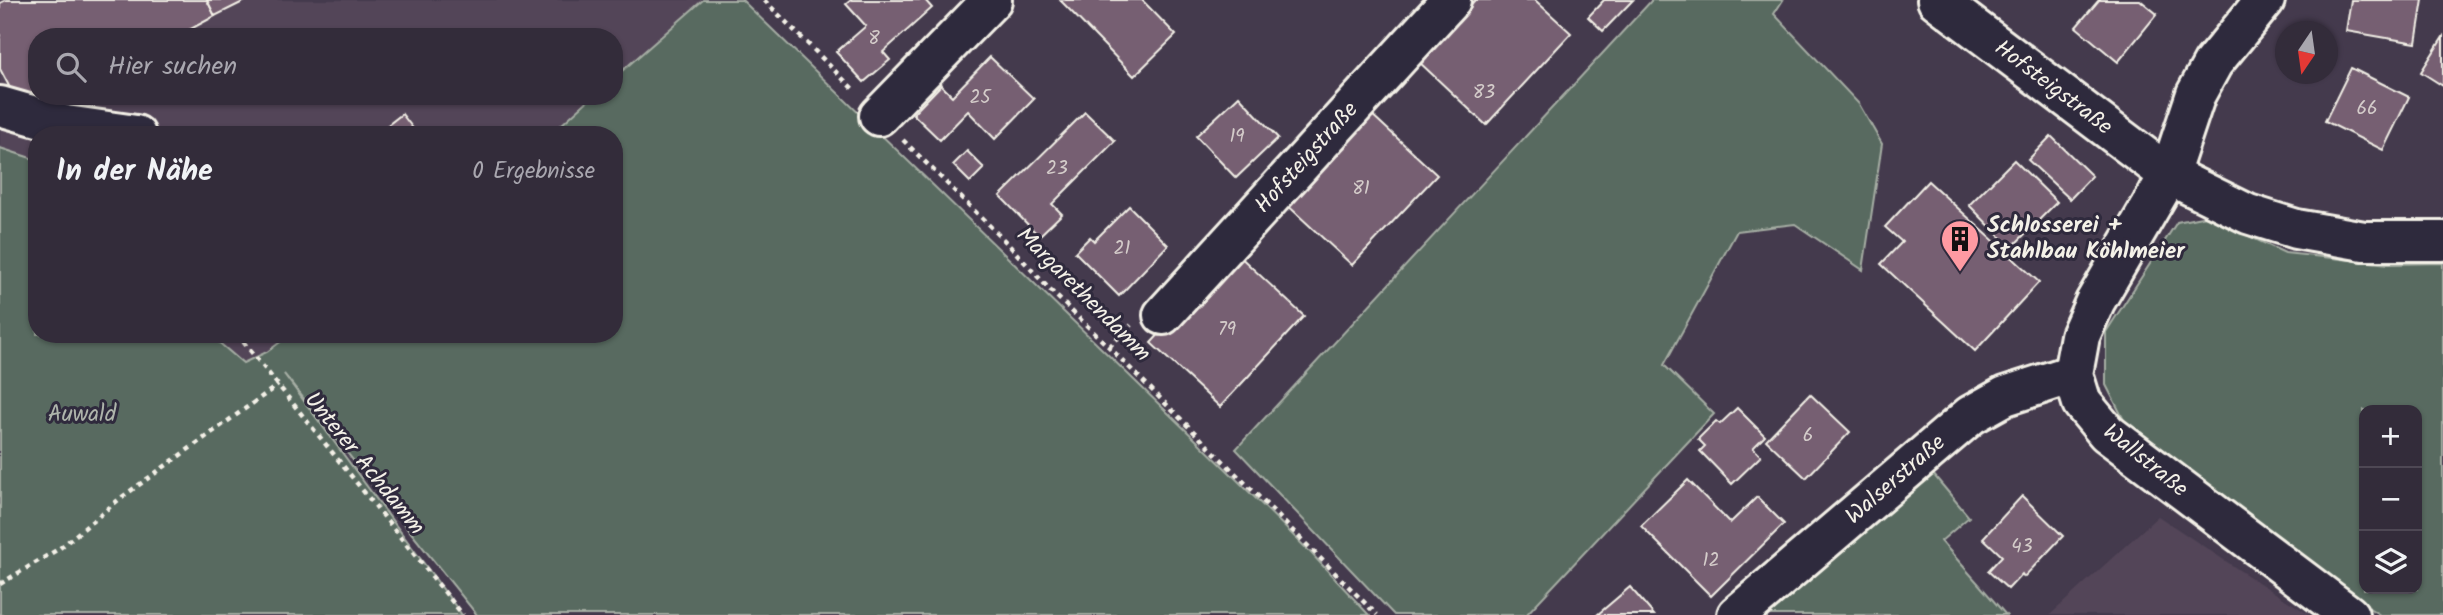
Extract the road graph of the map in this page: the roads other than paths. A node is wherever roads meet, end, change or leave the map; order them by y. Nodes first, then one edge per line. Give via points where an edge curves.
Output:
1 (992, 0) edge
2 (1451, 0) edge
3 (1937, 0) edge
4 (2265, 0) edge
5 (0, 106) edge
6 (879, 116) road end
7 (73, 126) edge
8 (2169, 175) junction
9 (2443, 241) edge
10 (1163, 315) dead end
11 (2073, 374) junction
12 (1737, 615) edge
13 (2349, 615) edge

1 - 6 street
2 - 10 street, Hofsteigstraße
3 - 8 street, Hofsteigstraße
4 - 8 street via 2213,63 2196,94
5 - 7 street
8 - 9 street, Hofsteigstraße via 2248,214 2296,229 2364,241
8 - 11 street via 2095,302 2080,336
11 - 12 street, Walserstraße via 2005,396 1971,415
11 - 13 street, Wallstraße via 2082,403 2107,433

